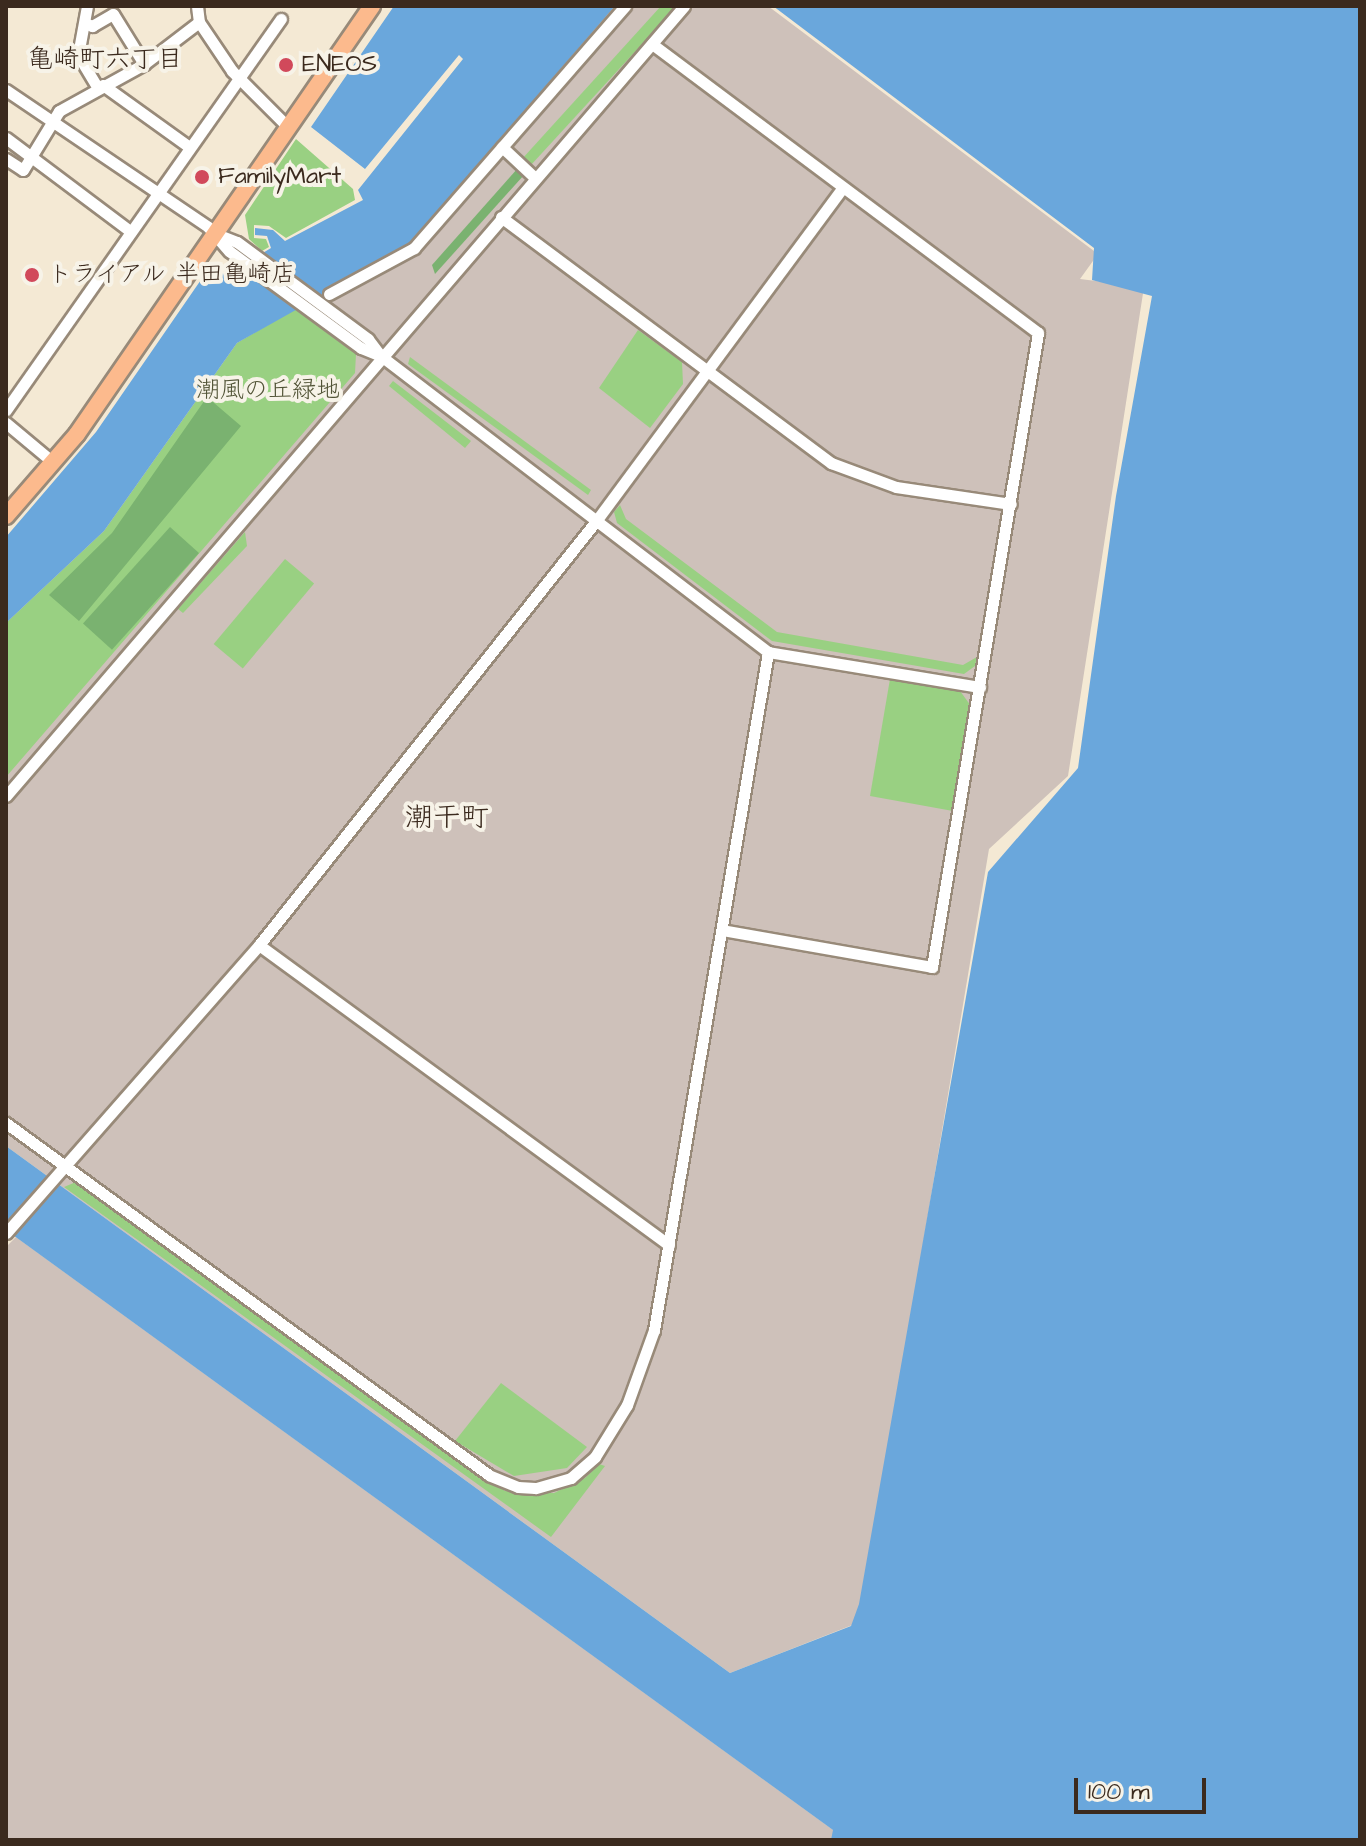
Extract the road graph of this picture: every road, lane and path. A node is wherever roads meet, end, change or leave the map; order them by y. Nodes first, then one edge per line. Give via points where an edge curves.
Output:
1 (87, 6) edge
2 (198, 6) edge
3 (372, 6) edge
4 (625, 6) edge
5 (684, 6) edge
6 (281, 19) dead end
7 (199, 22) junction
8 (85, 23) junction
9 (652, 44) junction
10 (144, 64) junction
11 (242, 76) junction
12 (100, 86) junction
13 (6, 90) edge
14 (53, 118) junction
15 (288, 127) junction
16 (6, 138) edge
17 (188, 146) junction
18 (502, 147) junction
19 (32, 154) junction
20 (6, 159) edge
21 (535, 178) junction
22 (843, 187) junction
23 (157, 190) junction
24 (501, 217) junction
25 (131, 232) junction
26 (215, 234) junction
27 (329, 294) dead end
28 (381, 356) junction
29 (705, 371) junction
30 (6, 410) edge
31 (6, 423) edge
32 (54, 463) junction
33 (1011, 504) junction
34 (6, 516) edge
35 (596, 521) junction
36 (768, 652) junction
37 (980, 687) junction
38 (6, 796) edge
39 (722, 930) junction
40 (259, 945) junction
41 (6, 1123) edge
42 (68, 1167) junction
43 (8, 1231) edge
44 (669, 1245) junction

1 - 8 street
2 - 7 street
3 - 15 highway
4 - 18 street
5 - 9 street
6 - 11 street
7 - 10 street
7 - 11 street
8 - 10 street via 92,26 113,14
8 - 12 street via 78,55
9 - 21 street
9 - 22 street
10 - 12 street
11 - 15 street
11 - 17 street
12 - 14 street
12 - 17 street
13 - 14 street
14 - 19 street
14 - 23 street
15 - 26 highway
16 - 19 street
17 - 23 street
18 - 21 street
18 - 27 street via 414,248
19 - 20 street via 23,170
19 - 25 street
21 - 24 street
22 - 29 street
22 - 33 street via 1038,333
23 - 25 street
23 - 26 street
24 - 28 street
24 - 29 street
25 - 30 street
26 - 28 street
26 - 32 highway
28 - 35 street
28 - 38 street
29 - 33 street via 810,449 851,472 896,487
29 - 35 street
31 - 32 street
32 - 34 highway
33 - 37 street
35 - 36 street
35 - 40 street
36 - 37 street
36 - 39 street
37 - 39 street via 932,967
39 - 44 street
40 - 42 street
40 - 44 street
41 - 42 street
42 - 43 street
42 - 44 street via 477,1468 518,1487 554,1486 571,1478 595,1457 612,1431 648,1357

